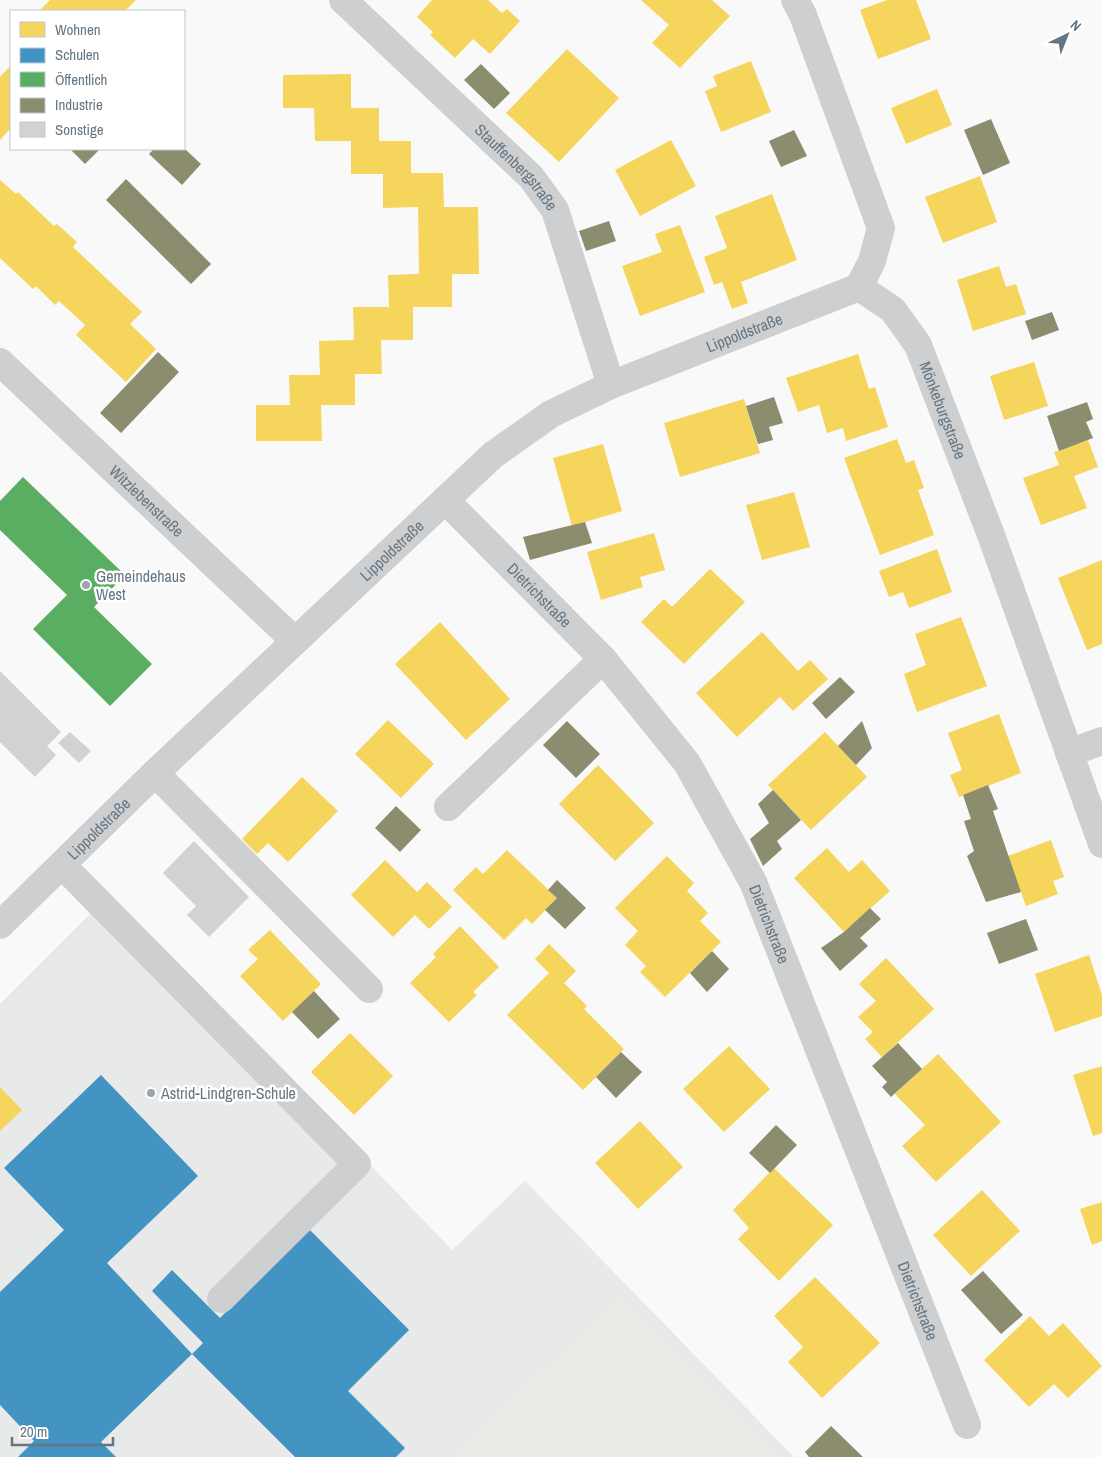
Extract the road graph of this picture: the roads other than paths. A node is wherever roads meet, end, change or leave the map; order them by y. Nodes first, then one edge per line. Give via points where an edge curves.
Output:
1 (343, 0) edge
2 (795, 0) edge
3 (859, 287) junction
4 (0, 362) edge
5 (611, 385) junction
6 (445, 500) junction
7 (295, 641) junction
8 (603, 659) junction
9 (1102, 741) edge
10 (1069, 753) junction
11 (155, 773) junction
12 (448, 807) dead end
13 (1102, 844) edge
14 (62, 865) junction
15 (0, 925) edge
16 (369, 989) dead end
17 (221, 1299) dead end
18 (968, 1425) dead end

1 - 5 street, Stauffenbergstraße via 531,177 555,210
2 - 3 street via 881,228 872,261
3 - 5 street, Lippoldstraße
3 - 10 street, Mönkeburgstraße via 893,310 918,345 991,535
4 - 7 street, Witzlebenstraße
5 - 6 street, Lippoldstraße via 552,414 493,455
6 - 7 street, Lippoldstraße
6 - 8 street, Dietrichstraße
7 - 11 street, Lippoldstraße
8 - 12 street
8 - 18 street, Dietrichstraße via 687,763 753,882
9 - 10 street
10 - 13 street, Mönkeburgstraße
11 - 14 street, Lippoldstraße
11 - 16 street
14 - 15 street, Lippoldstraße
14 - 17 street via 358,1164

